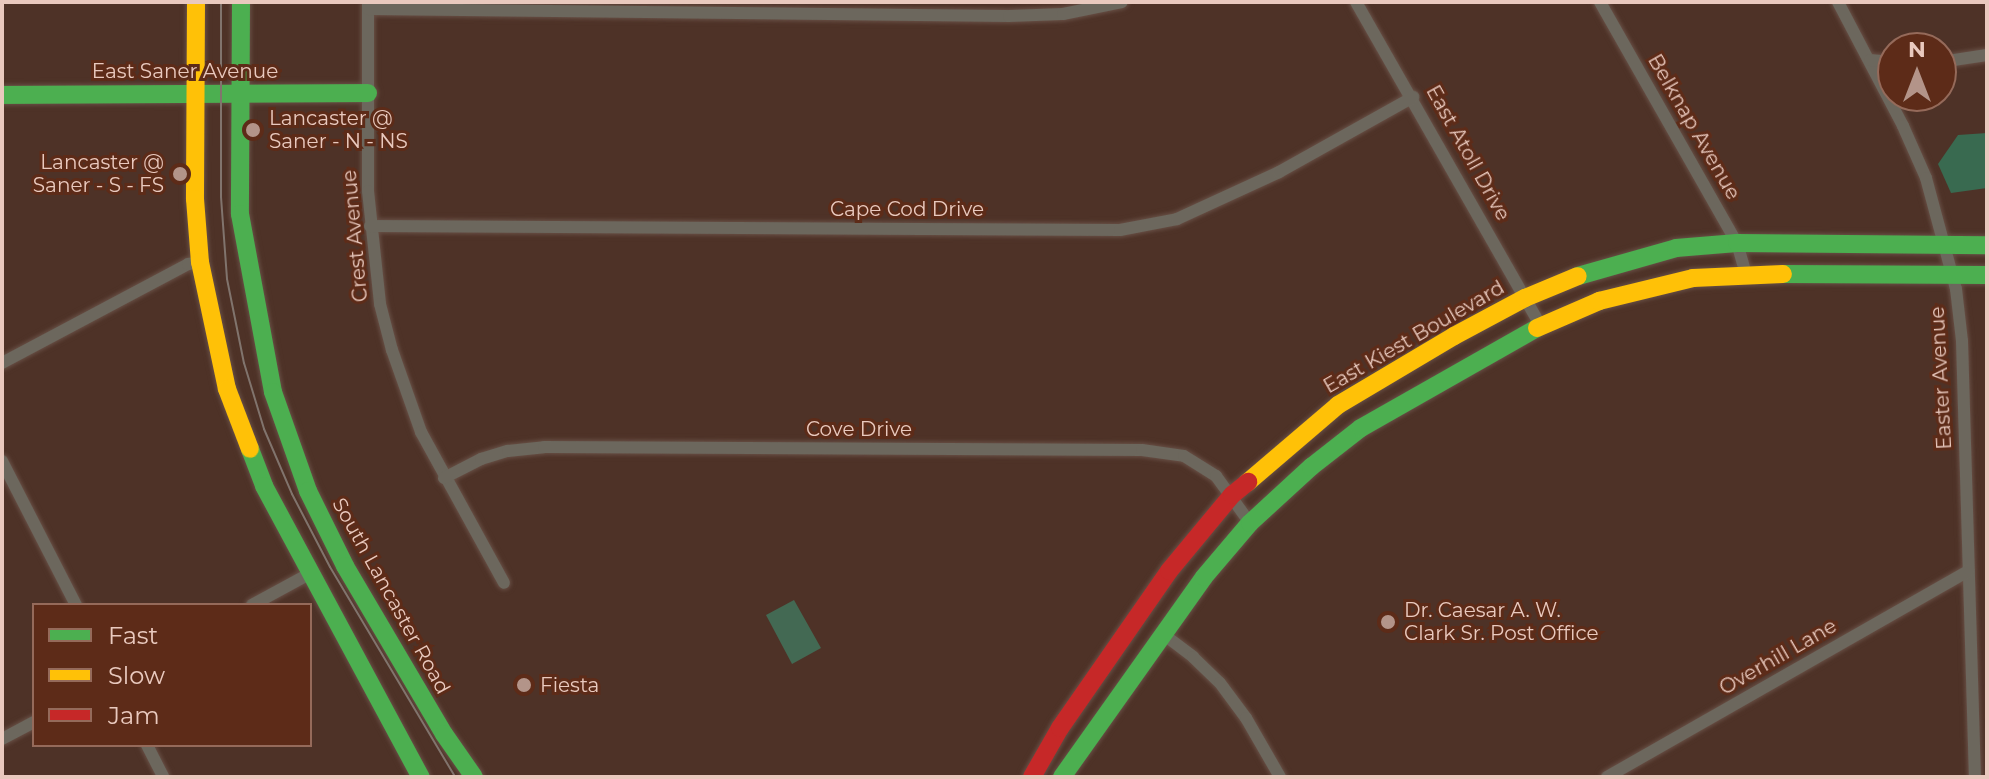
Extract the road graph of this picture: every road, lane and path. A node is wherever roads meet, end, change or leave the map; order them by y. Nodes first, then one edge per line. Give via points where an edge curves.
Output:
1 (196, 2) edge
2 (241, 2) edge
3 (1122, 2) edge
4 (1356, 2) edge
5 (1600, 2) edge
6 (1838, 2) edge
7 (368, 6) edge
8 (1987, 55) edge
9 (1870, 60) junction
10 (1957, 60) edge
11 (1877, 61) edge
12 (240, 93) junction
13 (368, 93) junction
14 (195, 94) junction
15 (2, 95) edge
16 (1413, 97) junction
17 (370, 226) junction
18 (1737, 243) junction
19 (1946, 245) junction
20 (1987, 245) edge
21 (200, 262) junction
22 (1746, 274) junction
23 (1953, 275) junction
24 (1987, 275) edge
25 (1525, 298) junction
26 (1541, 326) junction
27 (2, 363) edge
28 (2, 461) edge
29 (444, 478) junction
30 (1232, 495) junction
31 (1250, 523) junction
32 (1968, 571) junction
33 (309, 574) junction
34 (504, 583) dead end
35 (75, 603) edge
36 (256, 603) edge
37 (1138, 616) junction
38 (1163, 634) junction
39 (32, 723) edge
40 (2, 739) edge
41 (148, 747) edge
42 (163, 777) edge
43 (421, 777) edge
44 (474, 777) edge
45 (1032, 777) edge
46 (1062, 777) edge
47 (1280, 777) edge
48 (1607, 777) edge
49 (1975, 777) edge

1 - 14 main road
2 - 12 main road, South Lancaster Road
3 - 7 street via 1063,14 1009,16
4 - 16 street, East Atoll Drive
5 - 18 street, Belknap Avenue
6 - 9 street, Easter Avenue
7 - 13 street, Crest Avenue
8 - 10 street
9 - 11 street
9 - 19 street, Easter Avenue via 1926,178
12 - 13 main road, East Saner Avenue
12 - 14 main road, East Saner Avenue
12 - 44 main road, South Lancaster Road via 244,246 261,345 289,443 345,566
13 - 17 street, Crest Avenue
14 - 15 main road, East Saner Avenue
14 - 21 main road
16 - 17 street, Cape Cod Drive via 1266,178 1177,219 1120,230
16 - 25 street, East Atoll Drive
17 - 29 street, Crest Avenue via 392,350
18 - 19 main road, East Kiest Boulevard
18 - 22 street, Belknap Avenue
18 - 25 main road, East Kiest Boulevard via 1628,259
19 - 20 main road, East Kiest Boulevard
19 - 23 street, Easter Avenue
21 - 27 street
21 - 33 main road via 217,352 243,438
22 - 23 main road
22 - 26 main road via 1645,288
23 - 24 main road
23 - 32 street, Easter Avenue via 1962,341
25 - 26 street, East Atoll Drive
25 - 30 main road, East Kiest Boulevard via 1338,405
26 - 31 main road via 1361,428
28 - 35 street
29 - 30 street, Cove Drive via 481,459 544,447 1142,450 1184,456 1216,476
29 - 34 street, Crest Avenue
30 - 31 street, Cove Drive
30 - 37 main road, East Kiest Boulevard
31 - 38 main road
32 - 48 street, Overhill Lane
32 - 49 street, Easter Avenue
33 - 36 street
33 - 43 main road
37 - 38 main road
37 - 45 main road, East Kiest Boulevard
38 - 46 main road
38 - 47 street via 1220,683
39 - 40 street
41 - 42 street

